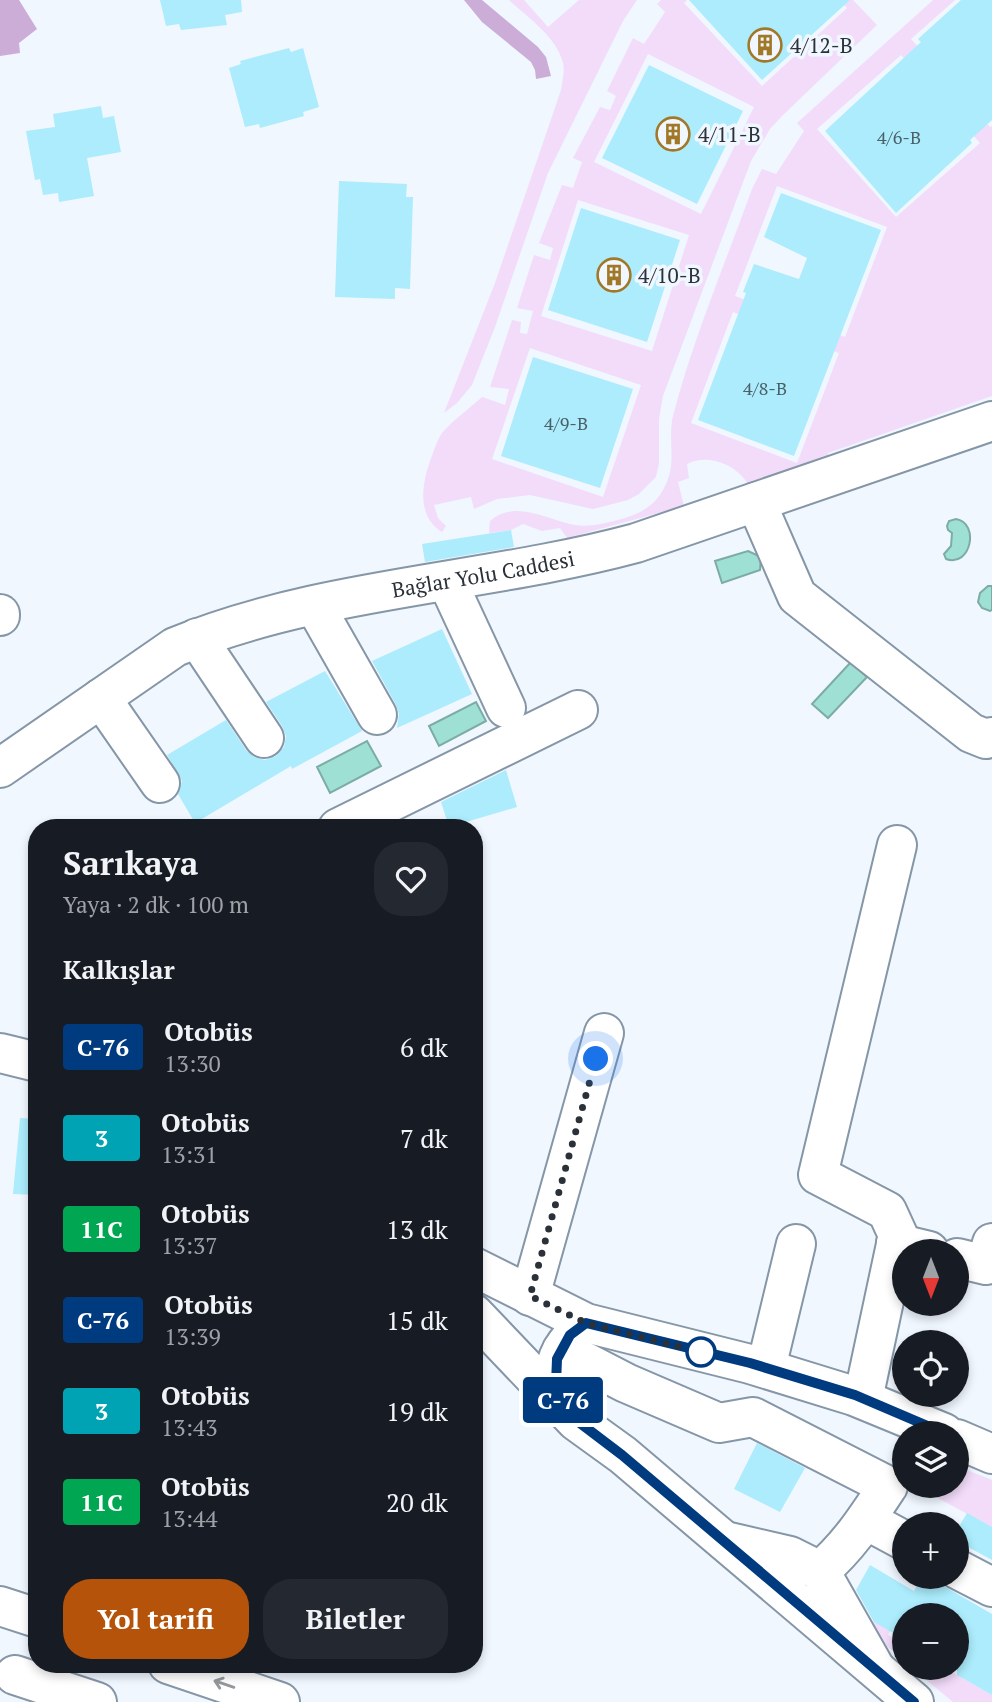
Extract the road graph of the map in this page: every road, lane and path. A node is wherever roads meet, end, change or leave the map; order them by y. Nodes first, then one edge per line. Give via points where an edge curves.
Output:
1 (992, 421) edge
2 (756, 502) junction
3 (447, 581) junction
4 (315, 606) junction
5 (197, 638) junction
6 (102, 698) junction
7 (506, 708) dead end
8 (578, 710) dead end
9 (377, 715) dead end
10 (992, 737) edge
11 (264, 738) dead end
12 (0, 768) edge
13 (160, 783) dead end
14 (356, 819) edge
15 (897, 845) dead end
16 (604, 1033) dead end
17 (0, 1053) edge
18 (28, 1060) edge
19 (0, 1080) edge
20 (28, 1085) edge
21 (903, 1239) edge
22 (992, 1243) edge
23 (796, 1244) dead end
24 (970, 1261) edge
25 (483, 1272) edge
26 (530, 1296) junction
27 (892, 1311) edge
28 (483, 1323) edge
29 (574, 1336) junction
30 (766, 1368) junction
31 (863, 1399) junction
32 (572, 1417) junction
33 (915, 1421) edge
34 (969, 1444) edge
35 (992, 1454) edge
36 (866, 1520) junction
37 (892, 1534) edge
38 (725, 1541) junction
39 (820, 1571) junction
40 (969, 1575) edge
41 (992, 1587) edge
42 (0, 1606) edge
43 (28, 1615) edge
44 (876, 1670) junction
45 (195, 1673) edge
46 (15, 1675) dead end
47 (97, 1702) edge
48 (280, 1702) edge
49 (914, 1702) edge

1 - 2 main road, Bağlar Yolu Caddesi
2 - 3 main road, Bağlar Yolu Caddesi via 636,543
2 - 10 main road via 797,596 971,733
3 - 4 main road, Bağlar Yolu Caddesi
3 - 7 main road
4 - 5 main road, Bağlar Yolu Caddesi via 242,621
4 - 9 main road
5 - 6 main road, Bağlar Yolu Caddesi via 175,646
5 - 11 main road
6 - 12 main road, Bağlar Yolu Caddesi
6 - 13 main road
8 - 14 main road
15 - 21 main road via 818,1175 887,1211
16 - 26 main road
17 - 18 main road
19 - 20 main road
22 - 24 main road via 986,1265
23 - 30 main road
25 - 26 main road
26 - 29 main road
27 - 31 main road
28 - 32 main road
29 - 30 main road
29 - 32 main road via 557,1359 556,1384
29 - 36 main road via 626,1383 719,1423 753,1417 888,1486
30 - 31 main road
31 - 33 main road
32 - 38 main road
34 - 35 main road
36 - 37 main road
36 - 39 main road via 841,1553
38 - 39 main road via 790,1556
38 - 44 main road
39 - 44 main road
40 - 41 main road
42 - 43 main road
44 - 49 main road
48 -> 45 main road
46 - 47 main road

